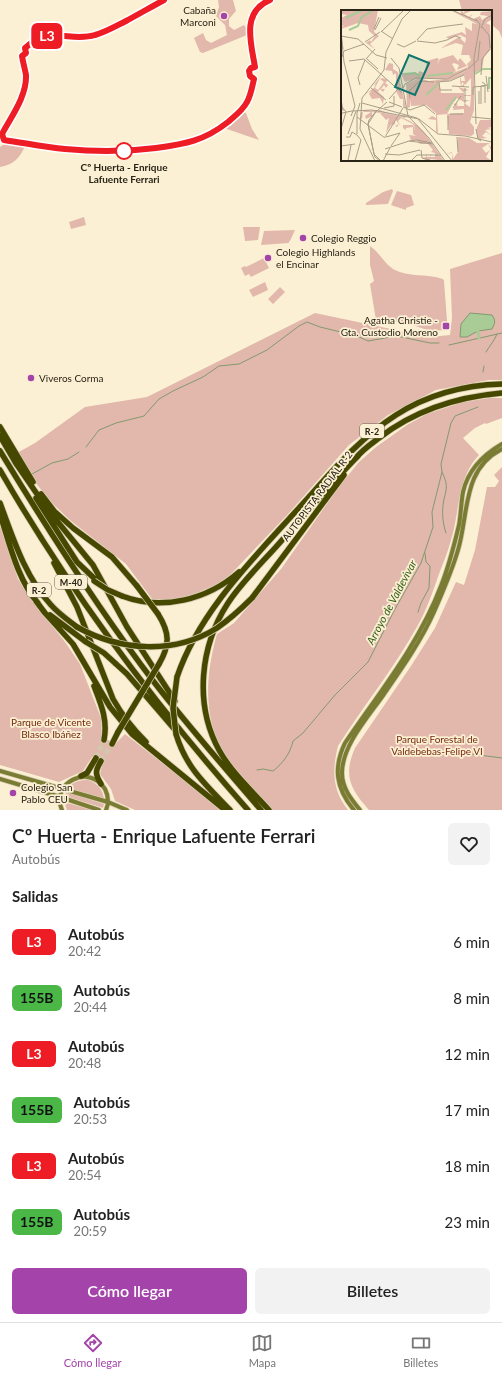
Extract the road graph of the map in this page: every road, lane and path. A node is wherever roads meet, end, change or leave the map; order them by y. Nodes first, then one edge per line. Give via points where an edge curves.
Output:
1 (502, 384) edge
2 (502, 393) edge
3 (0, 427) edge
4 (0, 436) edge
5 (502, 444) edge
6 (502, 449) edge
7 (0, 451) edge
8 (358, 456) junction
9 (15, 462) junction
10 (0, 470) edge
11 (0, 503) edge
12 (0, 514) edge
13 (280, 530) junction
14 (52, 534) junction
15 (40, 535) junction
16 (95, 580) junction
17 (36, 601) junction
18 (84, 662) junction
19 (192, 728) junction
20 (104, 740) tunnel mouth
21 (112, 744) tunnel mouth
22 (188, 762) junction
23 (171, 766) junction
24 (0, 771) edge
25 (81, 776) junction
26 (0, 779) edge
27 (101, 784) junction
28 (226, 784) junction
29 (63, 789) junction
30 (60, 797) junction
31 (108, 802) junction
32 (62, 810) edge
33 (99, 810) edge
34 (106, 810) edge
35 (127, 810) edge
36 (225, 810) edge
37 (230, 810) edge
38 (236, 810) edge
39 (248, 810) edge
40 (261, 810) edge
41 (269, 810) edge
42 (354, 810) edge
43 (360, 810) edge

1 - 13 highway, AUTOPISTA RADIAL R-2 / R-2 via 476,386 444,394 413,406 382,424 345,456
2 - 8 highway, AUTOPISTA RADIAL R-2 / R-2 via 462,399 420,413 389,430
3 - 21 highway, bridge via 36,487 54,511 112,557 137,586 165,627 168,636 165,654
4 - 9 highway
5 - 42 street via 481,459 468,478 454,549 428,617 401,663 339,755 337,774 340,788
6 - 43 street via 488,457 474,477 459,549 431,619 344,756 344,787 349,798
7 - 14 highway, M-40
8 - 11 highway, AUTOPISTA RADIAL R-2 / R-2, bridge via 252,598 216,628 187,642 171,645 124,645 77,627 60,614 50,605 29,575
8 - 41 highway via 228,602 214,629 207,652 202,689 212,735 228,764
9 - 16 highway via 68,549
9 - 19 highway via 48,510 93,565 127,627
10 - 15 highway, M-40
12 - 17 highway via 14,557
13 - 16 highway, AUTOPISTA RADIAL R-2 / R-2, bridge via 233,578 207,593 186,600 145,601 122,596
13 - 22 highway, AUTOPISTA RADIAL R-2 / R-2, bridge via 207,616 190,644 177,677 173,708 176,734
14 - 16 highway, AUTOPISTA RADIAL R-2 / R-2 via 78,567
14 - 19 highway, M-40 via 84,585 125,642
15 - 23 highway via 41,543 77,607 120,711 134,730
15 - 28 highway, M-40 via 77,592 144,684
17 - 18 highway via 73,644
17 - 28 highway, bridge via 66,628 104,653 127,674 206,766
18 - 20 highway via 104,712
18 - 23 highway via 100,692 121,722
19 - 40 highway, M-40
22 - 37 highway via 199,779
22 - 38 highway via 208,786
23 - 36 highway
24 - 29 street
25 - 27 street via 92,778
25 - 27 highway via 98,760 96,775
25 - 29 street via 74,778
26 - 30 street
27 - 31 street via 107,792
28 - 39 highway, M-40
29 - 30 street
29 - 31 street
30 - 32 street
30 - 33 street
31 - 34 street
31 - 35 street

